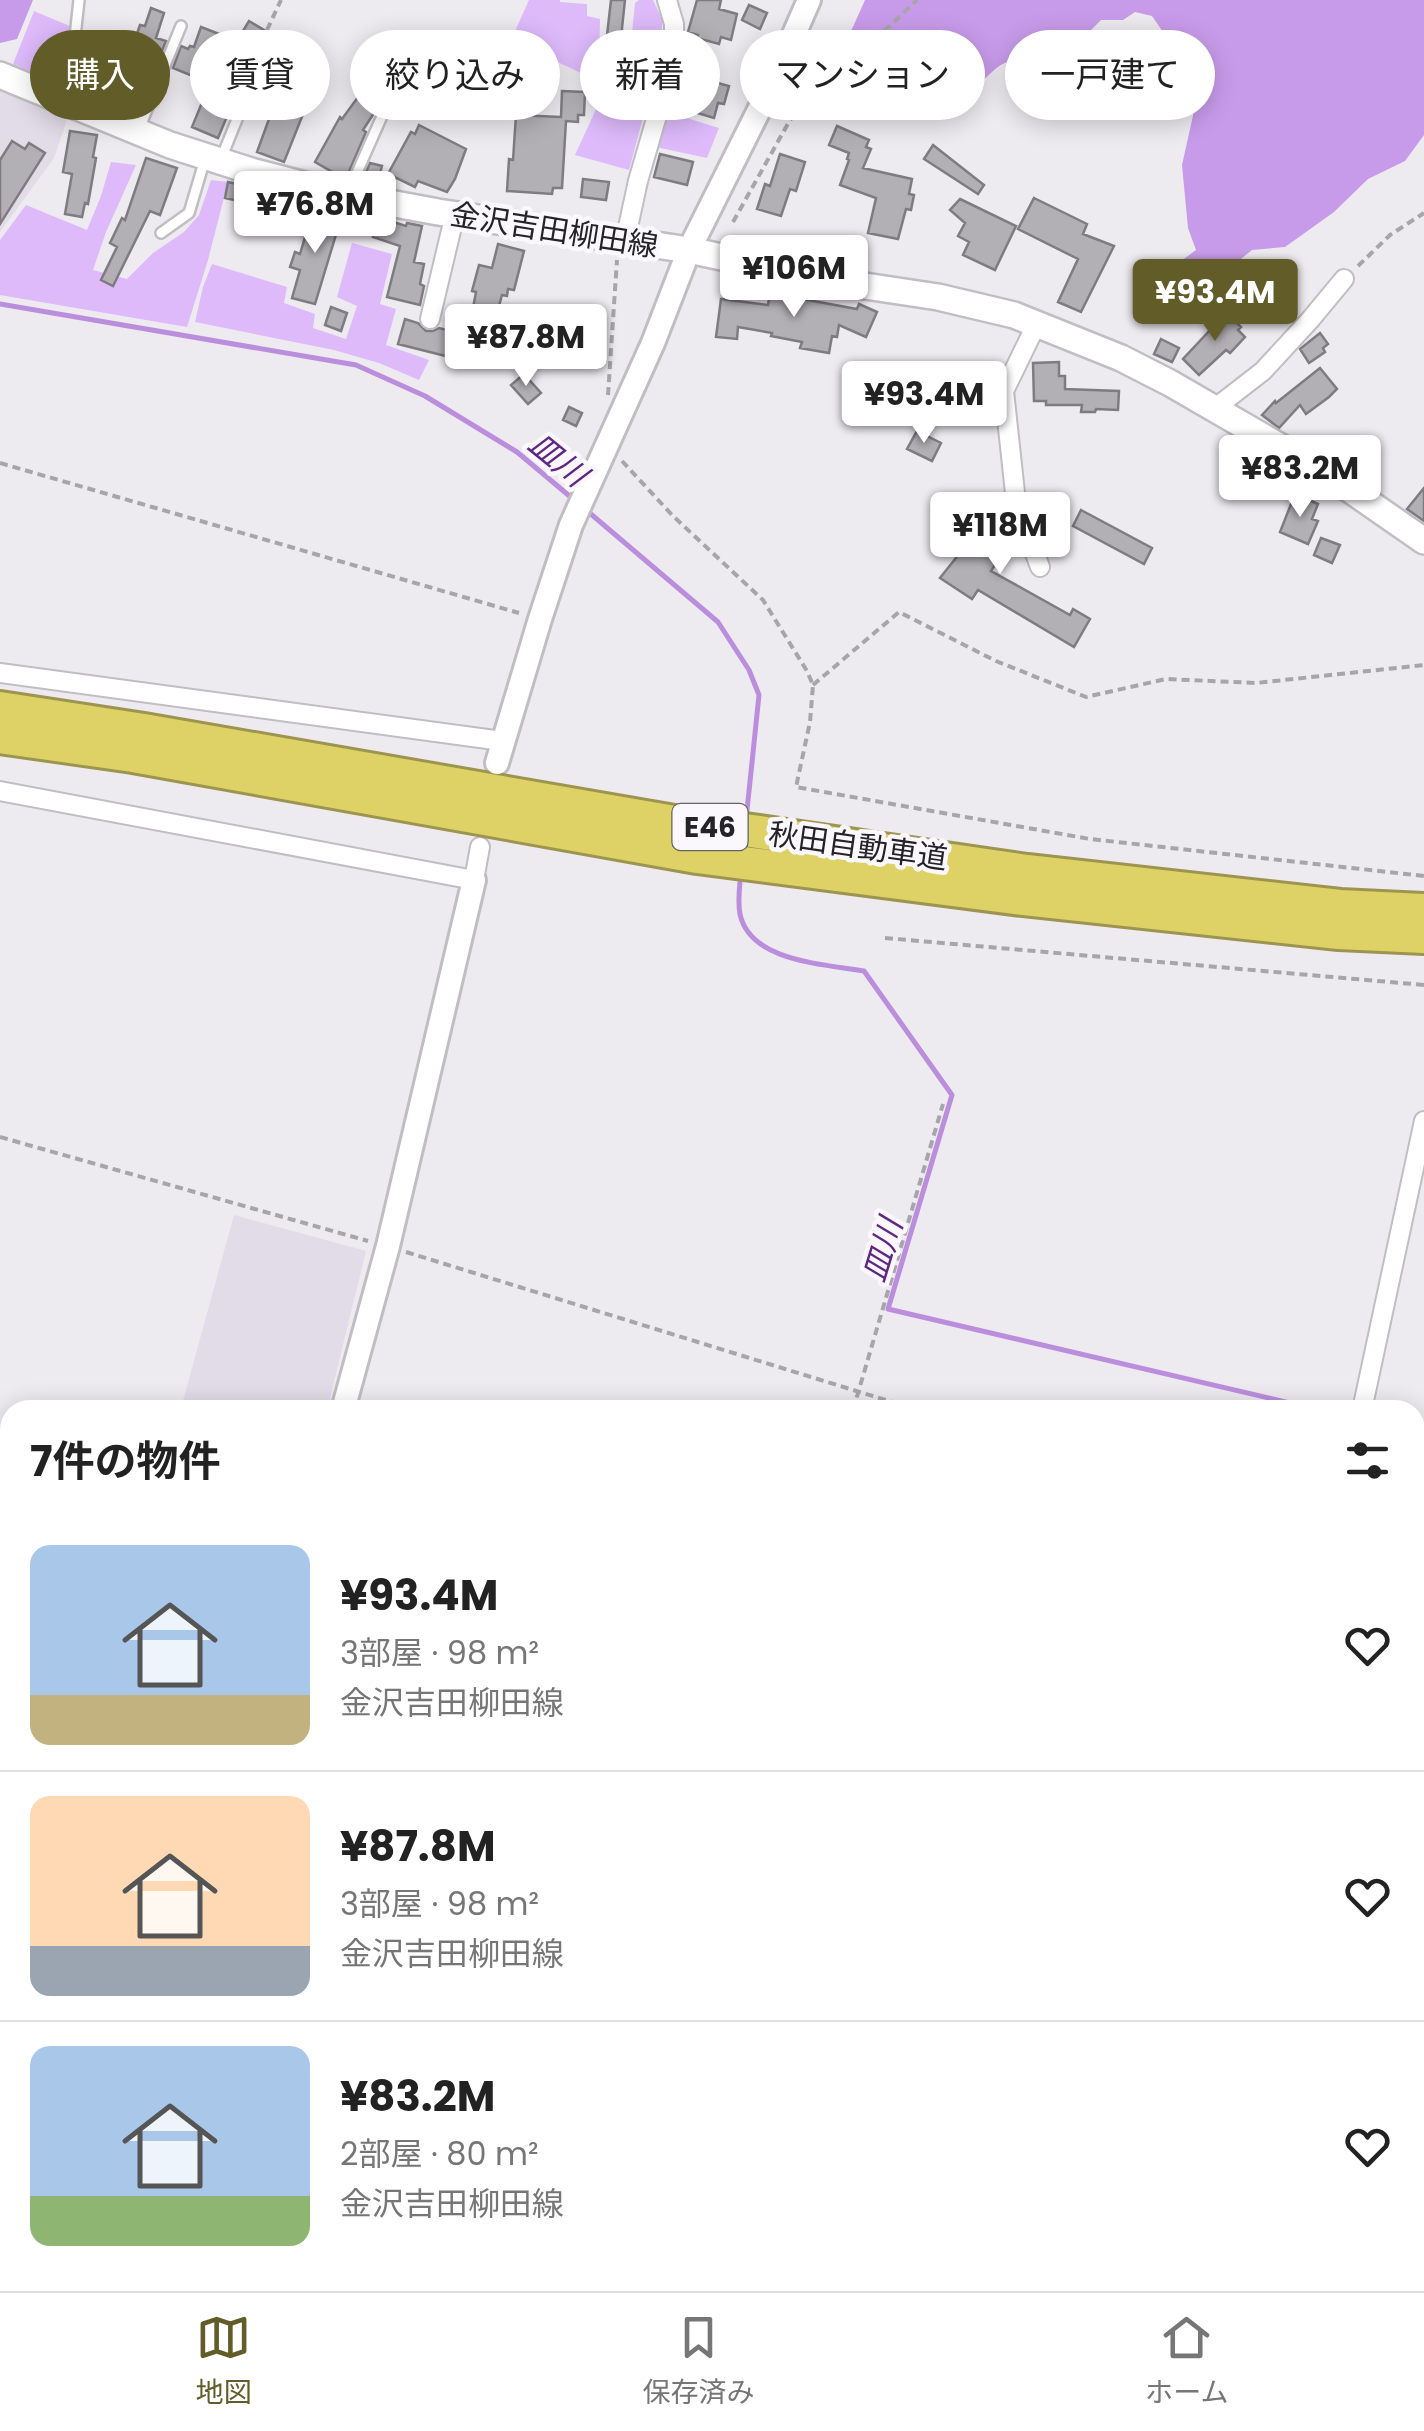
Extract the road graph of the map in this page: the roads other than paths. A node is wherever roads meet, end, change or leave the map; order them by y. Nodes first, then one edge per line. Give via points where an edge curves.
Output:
1 (79, 0) edge
2 (667, 0) edge
3 (809, 0) edge
4 (181, 26) dead end
5 (75, 30) edge
6 (0, 75) edge
7 (30, 89) edge
8 (107, 120) edge
9 (234, 120) edge
10 (380, 120) edge
11 (138, 132) junction
12 (213, 159) junction
13 (347, 195) junction
14 (455, 214) junction
15 (161, 233) dead end
16 (622, 240) junction
17 (689, 250) junction
18 (1344, 279) road end
19 (430, 318) dead end
20 (1037, 323) junction
21 (1214, 409) junction
22 (1424, 541) edge
23 (1040, 567) dead end
24 (0, 673) edge
25 (0, 708) edge
26 (0, 737) edge
27 (499, 752) joint
28 (0, 792) edge
29 (480, 847) dead end
30 (474, 880) junction
31 (1424, 910) edge
32 (1424, 937) edge
33 (1424, 1121) edge
34 (346, 1400) edge
35 (1364, 1400) edge

1 - 5 lane
2 - 16 street via 674,57
3 - 17 street
4 - 11 lane
6 - 7 main road, 金沢吉田柳田線
8 - 11 main road, 金沢吉田柳田線
9 - 12 lane
10 - 13 lane
11 - 12 main road, 金沢吉田柳田線
12 - 13 main road, 金沢吉田柳田線
12 - 15 lane via 189,213
13 - 14 main road, 金沢吉田柳田線
14 - 16 main road, 金沢吉田柳田線
14 - 19 street
16 - 17 main road, 金沢吉田柳田線
17 - 20 main road, 金沢吉田柳田線
17 - 27 street via 571,525
18 - 21 street via 1263,371
20 - 21 main road, 金沢吉田柳田線 via 1121,358
20 - 23 street via 1004,391 1016,502
21 - 22 main road, 金沢吉田柳田線 via 1330,474
24 - 27 street
25 - 31 highway, 秋田自動車道 / E46 via 703,827 1026,871
26 - 32 highway, 秋田自動車道 / E46 via 697,856 1022,900
28 - 30 street
29 - 30 street
30 - 34 street
33 - 35 street

